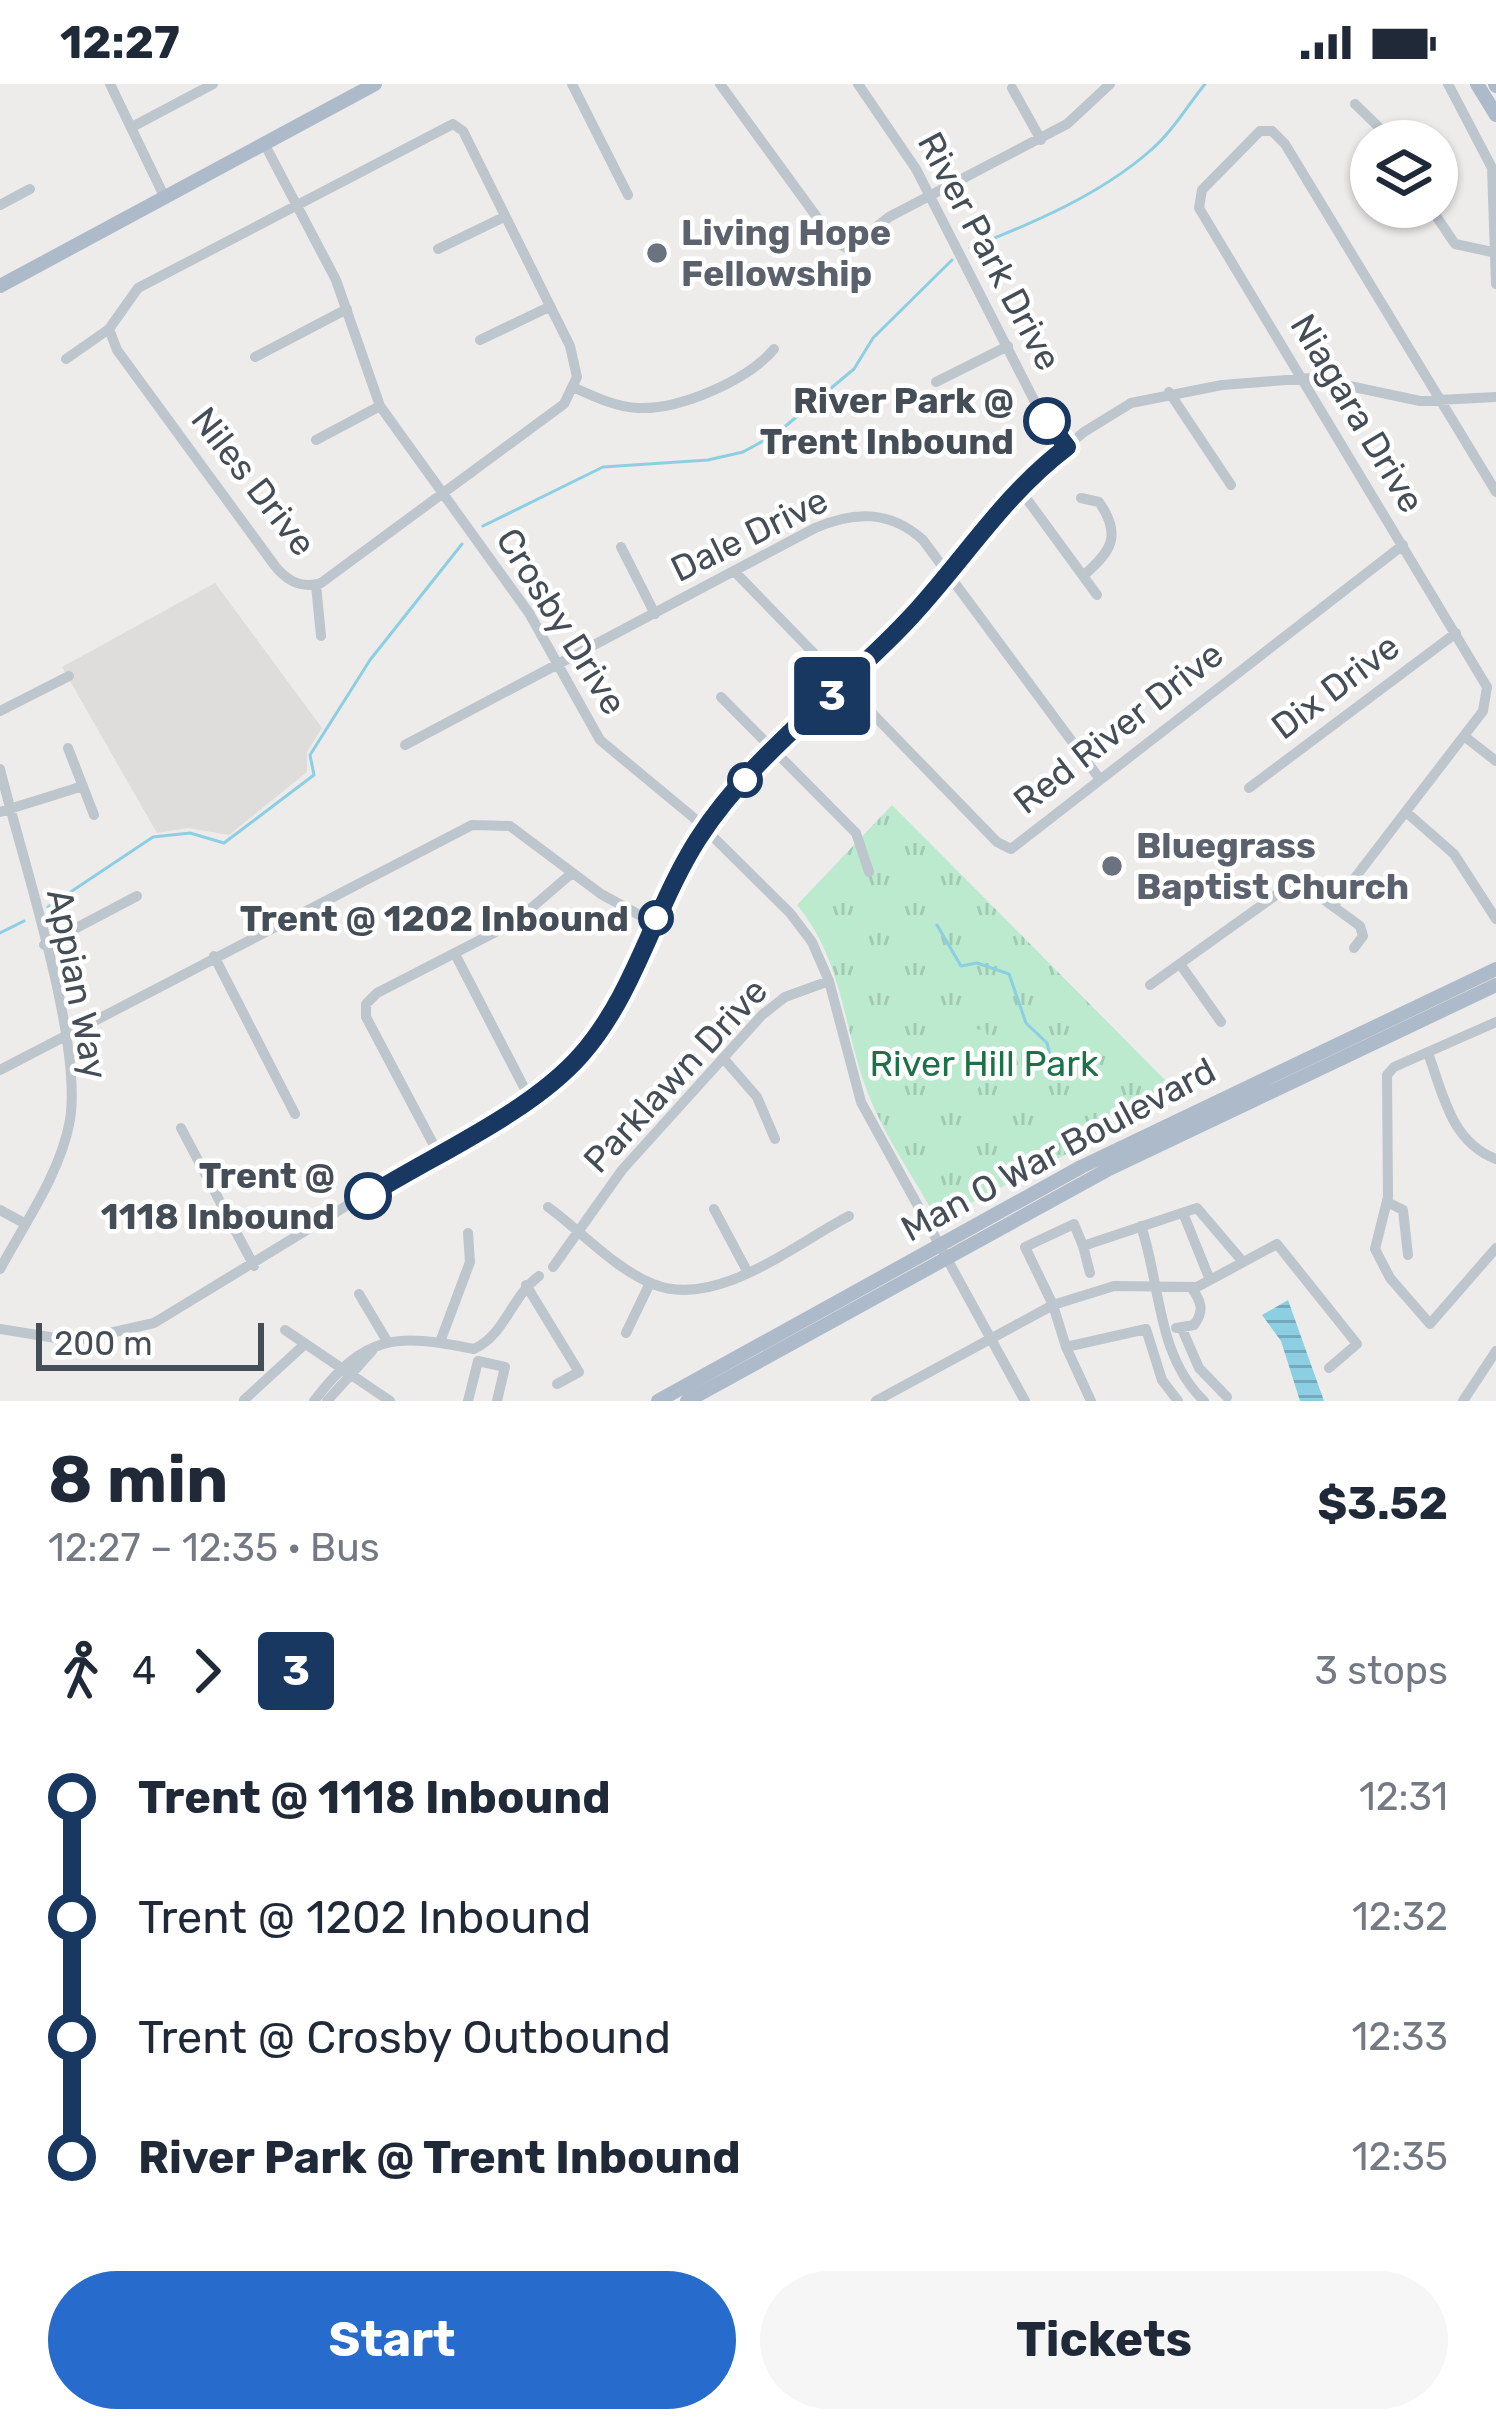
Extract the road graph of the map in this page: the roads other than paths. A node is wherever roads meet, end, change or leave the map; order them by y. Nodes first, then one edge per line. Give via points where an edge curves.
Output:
1 (110, 84) edge
2 (213, 84) edge
3 (375, 84) edge
4 (572, 84) edge
5 (720, 84) edge
6 (858, 84) edge
7 (1110, 84) edge
8 (1448, 84) edge
9 (1477, 84) edge
10 (1012, 88) dead end
11 (1355, 104) dead end
12 (1496, 115) edge
13 (1371, 120) edge
14 (132, 128) junction
15 (1041, 140) junction
16 (265, 146) junction
17 (30, 189) dead end
18 (628, 195) dead end
19 (931, 196) junction
20 (165, 198) junction
21 (297, 205) junction
22 (0, 206) edge
23 (504, 217) junction
24 (1444, 228) edge
25 (438, 249) dead end
26 (1492, 252) junction
27 (1496, 284) edge
28 (0, 286) edge
29 (549, 307) junction
30 (347, 309) junction
31 (109, 329) junction
32 (480, 340) dead end
33 (1008, 346) junction
34 (774, 349) dead end
35 (255, 357) dead end
36 (66, 359) dead end
37 (1301, 379) junction
38 (936, 382) dead end
39 (575, 388) junction
40 (1169, 392) junction
41 (1496, 397) edge
42 (1443, 402) junction
43 (380, 406) junction
44 (316, 440) dead end
45 (1067, 447) junction
46 (1231, 485) dead end
47 (1018, 487) junction
48 (1496, 492) edge
49 (443, 494) junction
50 (1081, 498) dead end
51 (1403, 545) junction
52 (620, 547) dead end
53 (948, 571) junction
54 (735, 572) junction
55 (1083, 575) junction
56 (316, 585) junction
57 (1097, 595) dead end
58 (655, 614) junction
59 (1456, 633) junction
60 (321, 636) dead end
61 (557, 665) junction
62 (69, 676) dead end
63 (844, 683) junction
64 (721, 697) dead end
65 (0, 711) edge
66 (1464, 736) junction
67 (405, 745) dead end
68 (68, 748) dead end
69 (775, 752) junction
70 (1496, 761) edge
71 (0, 769) edge
72 (1099, 778) junction
73 (83, 786) junction
74 (1250, 788) dead end
75 (5, 810) edge
76 (1406, 812) junction
77 (94, 815) dead end
78 (705, 829) junction
79 (869, 872) dead end
80 (572, 873) junction
81 (137, 896) dead end
82 (1334, 904) junction
83 (1496, 919) edge
84 (654, 923) junction
85 (44, 945) junction
86 (1354, 948) dead end
87 (455, 954) junction
88 (214, 956) junction
89 (1180, 964) junction
90 (1496, 969) edge
91 (830, 981) junction
92 (1150, 985) dead end
93 (1496, 986) edge
94 (1221, 1022) dead end
95 (1496, 1022) edge
96 (65, 1035) junction
97 (1428, 1053) junction
98 (724, 1059) junction
99 (0, 1070) edge
100 (529, 1097) junction
101 (295, 1114) dead end
102 (181, 1128) dead end
103 (775, 1139) dead end
104 (438, 1153) junction
105 (1496, 1159) edge
106 (1387, 1202) junction
107 (548, 1207) dead end
108 (714, 1209) dead end
109 (0, 1210) edge
110 (1183, 1213) junction
111 (849, 1216) dead end
112 (25, 1223) junction
113 (1141, 1226) junction
114 (579, 1229) junction
115 (467, 1234) dead end
116 (1083, 1246) junction
117 (1496, 1248) edge
118 (942, 1252) junction
119 (1408, 1255) dead end
120 (1243, 1262) junction
121 (254, 1266) junction
122 (553, 1267) dead end
123 (0, 1269) edge
124 (746, 1271) junction
125 (1090, 1273) dead end
126 (539, 1276) dead end
127 (1210, 1280) junction
128 (650, 1283) junction
129 (1153, 1284) junction
130 (526, 1285) junction
131 (1191, 1287) junction
132 (359, 1294) dead end
133 (1053, 1305) junction
134 (1165, 1327) junction
135 (0, 1329) edge
136 (1182, 1329) junction
137 (285, 1330) dead end
138 (626, 1334) dead end
139 (991, 1340) junction
140 (440, 1342) junction
141 (382, 1343) junction
142 (305, 1344) junction
143 (1066, 1348) junction
144 (1496, 1351) edge
145 (476, 1355) junction
146 (1330, 1368) dead end
147 (344, 1372) junction
148 (1188, 1383) junction
149 (556, 1384) dead end
150 (1227, 1397) dead end
151 (1170, 1398) edge
152 (244, 1400) edge
153 (387, 1400) edge
154 (314, 1401) edge
155 (327, 1401) edge
156 (468, 1401) edge
157 (497, 1401) edge
158 (658, 1401) edge
159 (687, 1401) edge
160 (876, 1401) edge
161 (1025, 1401) edge
162 (1091, 1401) edge
163 (1204, 1401) edge
164 (1462, 1401) edge

1 - 14 street
2 - 14 street
3 - 16 main road
4 - 18 street
5 - 19 street via 840,247 854,248
6 - 19 street, River Park Drive
7 - 15 street
8 - 26 street via 1489,157
9 - 12 main road
10 - 15 street
11 - 13 street
14 - 20 street
15 - 19 street
16 - 20 main road
16 - 21 street, Crosby Drive
17 - 22 street
19 - 33 street, River Park Drive
20 - 28 main road
21 - 23 street via 453,124
21 - 30 street, Crosby Drive
21 - 31 street via 138,288
23 - 25 street
23 - 29 street
24 - 26 street via 1455,244
26 - 27 street
29 - 32 street
29 - 39 street via 574,356
30 - 35 street
30 - 43 street, Crosby Drive
31 - 36 street
31 - 56 street, Niles Drive via 275,566 296,584
33 - 38 street
33 - 45 street, River Park Drive
34 - 39 street via 752,370 667,405 628,407
37 - 40 street
37 - 42 street
37 - 42 street, Niagara Drive via 1197,202 1266,130 1285,144
37 - 51 street, Niagara Drive
39 - 49 street, Niles Drive
40 - 45 street via 1131,403
40 - 46 street
41 - 42 street
42 - 48 street, Niagara Drive
43 - 44 street
43 - 49 street, Crosby Drive
45 - 47 street
47 - 53 street
47 - 55 street
49 - 56 street, Niles Drive
49 - 61 street, Crosby Drive
50 - 55 street via 1099,502 1114,524 1103,559
51 - 59 street, Niagara Drive
51 - 72 street, Red River Drive
52 - 58 street
53 - 54 street, Dale Drive via 910,528 860,515 815,528
53 - 63 street
53 - 72 street, Dale Drive
54 - 58 street, Dale Drive
54 - 63 street, Red River Drive
55 - 57 street
56 - 60 street
58 - 61 street, Dale Drive
59 - 66 street, Niagara Drive via 1487,695
59 - 74 street, Dix Drive
61 - 67 street, Dale Drive
61 - 78 street, Crosby Drive via 607,748
62 - 65 street
63 - 69 street
63 - 72 street, Red River Drive via 1008,849
64 - 69 street
66 - 70 street
66 - 76 street, Niagara Drive
68 - 73 street
69 - 78 street
69 - 79 street via 856,833
71 - 75 street, Appian Way
73 - 75 street
73 - 77 street
75 - 85 street, Appian Way
76 - 82 street, Niagara Drive
76 - 83 street via 1454,854
78 - 84 street
78 - 91 street, Crosby Drive via 799,924
80 - 84 street
80 - 87 street via 532,910
80 - 88 street via 510,826 472,825
81 - 85 street
82 - 86 street via 1363,930
82 - 89 street via 1291,881
84 - 100 street via 599,1032
85 - 96 street, Appian Way
87 - 100 street
87 - 104 street via 377,993 365,1009
88 - 96 street
88 - 101 street
89 - 92 street
89 - 94 street
90 - 118 main road, Man O War Boulevard via 1209,1102
91 - 98 street, Parklawn Drive via 773,1005
91 - 118 street, Crosby Drive via 854,1086
93 - 118 main road, Man O War Boulevard
95 - 97 street
96 - 99 street
96 - 112 street, Appian Way via 67,1132
97 - 105 street via 1457,1128
97 - 106 street via 1387,1075
98 - 103 street via 758,1096
98 - 114 street, Parklawn Drive
100 - 104 street
102 - 121 street
104 - 121 street
106 - 117 street via 1377,1259 1430,1324
106 - 119 street via 1402,1210
107 - 114 street
108 - 124 street
109 - 112 street
110 - 113 street
110 - 120 street via 1202,1209
110 - 127 street
111 - 124 street
112 - 123 street, Appian Way
113 - 116 street
113 - 129 street
114 - 122 street, Parklawn Drive
114 - 128 street
115 - 140 street via 470,1262
116 - 125 street
116 - 133 street via 1074,1224 1025,1246
118 - 139 street, Crosby Drive
118 - 158 main road, Man O War Boulevard
118 - 159 main road, Man O War Boulevard
120 - 127 street
120 - 146 street via 1277,1244 1358,1344
121 - 135 street via 154,1323 113,1335 74,1341
124 - 128 street via 698,1290
126 - 130 street
127 - 131 street
128 - 138 street
129 - 131 street
129 - 133 street via 1114,1286
129 - 134 street
130 - 145 street
130 - 149 street via 579,1372
131 - 136 street via 1201,1316
132 - 141 street
133 - 139 street
133 - 143 street
134 - 136 street
134 - 148 street
136 - 150 street via 1199,1368
137 - 142 street
139 - 160 street
139 - 161 street, Crosby Drive
140 - 141 street
140 - 145 street
141 - 147 street
142 - 147 street
142 - 152 street
143 - 151 street via 1147,1329
143 - 162 street
144 - 164 street
145 - 156 street
145 - 157 street via 505,1367
147 - 153 street
147 - 154 street
147 - 155 street
148 - 151 street
148 - 163 street

